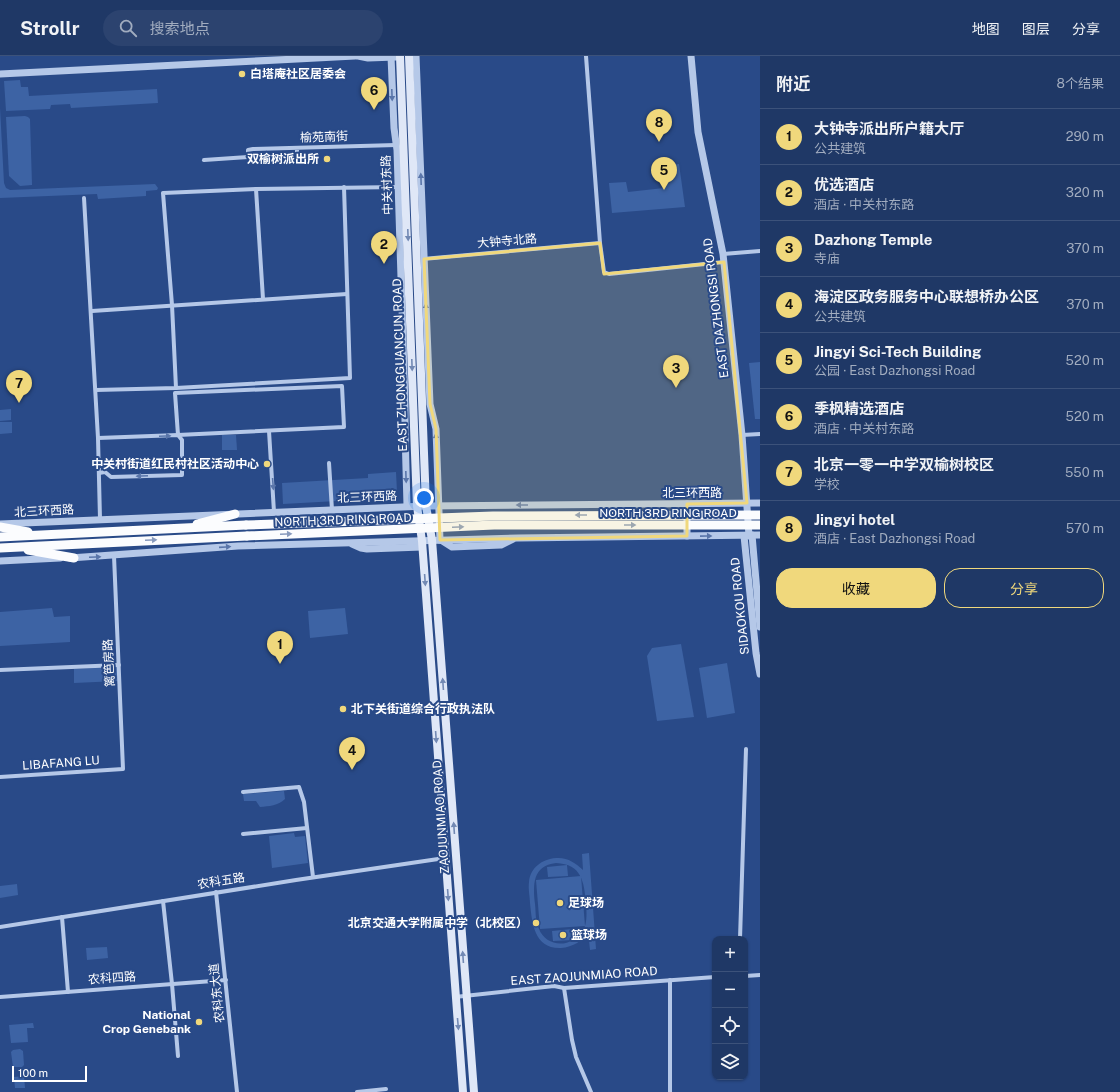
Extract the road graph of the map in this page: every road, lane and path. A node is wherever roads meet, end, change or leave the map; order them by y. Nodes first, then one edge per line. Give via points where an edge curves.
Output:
1 (357, 56) edge
2 (391, 56) edge
3 (400, 56) edge
4 (409, 56) edge
5 (416, 56) edge
6 (586, 56) edge
7 (691, 56) edge
8 (0, 74) edge
9 (396, 145) junction
10 (297, 148) junction
11 (248, 157) junction
12 (204, 160) dead end
13 (344, 187) junction
14 (402, 187) junction
15 (256, 189) junction
16 (84, 198) dead end
17 (600, 243) junction
18 (760, 251) edge
19 (723, 254) junction
20 (420, 259) junction
21 (724, 262) junction
22 (347, 294) junction
23 (263, 299) junction
24 (172, 305) junction
25 (92, 311) junction
26 (176, 388) junction
27 (96, 390) junction
28 (270, 431) junction
29 (760, 434) edge
30 (178, 435) junction
31 (742, 436) junction
32 (98, 438) junction
33 (329, 463) dead end
34 (99, 473) junction
35 (747, 503) junction
36 (760, 503) edge
37 (687, 504) junction
38 (439, 505) junction
39 (407, 506) junction
40 (421, 506) junction
41 (379, 508) junction
42 (332, 510) junction
43 (274, 512) junction
44 (235, 514) junction
45 (760, 515) edge
46 (100, 519) junction
47 (440, 522) junction
48 (420, 523) junction
49 (429, 523) junction
50 (0, 524) edge
51 (379, 524) junction
52 (760, 525) edge
53 (0, 527) edge
54 (178, 529) junction
55 (46, 534) junction
56 (760, 535) edge
57 (687, 536) junction
58 (748, 536) junction
59 (0, 537) edge
60 (436, 540) junction
61 (380, 542) junction
62 (350, 543) junction
63 (422, 544) junction
64 (5, 548) edge
65 (114, 556) junction
66 (74, 558) junction
67 (0, 561) edge
68 (760, 627) edge
69 (119, 665) junction
70 (0, 670) edge
71 (760, 674) edge
72 (746, 750) dead end
73 (0, 778) edge
74 (243, 792) dead end
75 (307, 828) junction
76 (243, 834) dead end
77 (445, 858) junction
78 (313, 877) junction
79 (216, 892) junction
80 (163, 901) junction
81 (62, 917) junction
82 (0, 927) edge
83 (740, 936) edge
84 (760, 975) edge
85 (748, 976) edge
86 (712, 978) edge
87 (226, 980) junction
88 (670, 980) junction
89 (172, 984) junction
90 (564, 988) junction
91 (68, 992) junction
92 (466, 996) junction
93 (0, 997) edge
94 (456, 997) junction
95 (178, 1056) dead end
96 (386, 1089) dead end
97 (237, 1092) edge
98 (357, 1092) edge
99 (463, 1092) edge
100 (474, 1092) edge
101 (591, 1092) edge
102 (670, 1092) edge

1 - 2 street
1 - 8 street
2 - 3 street
2 -> 9 street, 中关村东路
3 - 14 main road, EAST ZHONGGUANCUN ROAD
4 - 20 main road
20 -> 5 street
6 - 17 street
7 - 19 street, EAST DAZHONGSI ROAD via 698,132
9 - 10 street, 榆苑南街
9 - 14 street, 中关村东路
10 - 11 street, 榆苑南街 via 253,149 248,150
10 - 11 street via 297,156
11 - 12 street
13 - 14 street
13 - 15 street
13 - 22 street
14 -> 39 street, 中关村东路
14 -> 40 main road, EAST ZHONGGUANCUN ROAD
15 - 23 street
15 - 24 street via 163,193
16 - 25 street
17 - 20 street, 大钟寺北路
17 - 21 street via 604,272 609,274
18 - 19 street
19 - 21 street, EAST DAZHONGSI ROAD
38 -> 20 street via 436,429 430,404
20 - 40 main road
21 - 31 street, EAST DAZHONGSI ROAD
22 - 23 street
22 - 26 street via 350,378
23 - 24 street
24 - 25 street
24 - 26 street
25 - 27 street
26 - 27 street
27 - 32 street
28 - 30 street
28 - 30 street via 344,427 342,386 175,393
28 -> 43 street
29 - 31 street
32 -> 30 street
30 -> 34 street via 182,440 182,474 111,477 105,472
31 - 35 street, EAST DAZHONGSI ROAD
32 - 34 street
33 - 42 street
34 - 46 street
35 - 36 street, 北三环西路
35 - 37 street, 北三环西路
35 - 58 street, EAST DAZHONGSI ROAD
37 -> 38 street, 北三环西路
37 - 57 street
38 - 40 street, 北三环西路
38 - 47 street
39 - 40 street, 北三环西路
39 - 41 street, 北三环西路
40 - 48 main road, ZAOJUNMIAO ROAD
40 - 49 main road, ZAOJUNMIAO ROAD
41 - 42 street, 北三环西路
41 - 51 street
42 - 43 street, 北三环西路
43 - 44 street, 北三环西路
44 - 46 street, 北三环西路
44 - 54 highway
45 -> 54 highway, NORTH 3RD RING ROAD, bridge via 494,516
46 - 50 street, 北三环西路
47 - 49 street
47 - 60 street
48 - 49 street
48 - 51 street
48 - 63 main road, ZAOJUNMIAO ROAD
49 - 60 main road, ZAOJUNMIAO ROAD
51 - 61 street
64 -> 52 highway, NORTH 3RD RING ROAD, bridge via 494,525
53 - 55 highway
54 - 55 highway, NORTH 3RD RING ROAD
55 - 59 highway, NORTH 3RD RING ROAD
56 - 58 street
57 -> 58 street
57 - 60 street via 518,538 501,545 452,547
58 - 68 street
58 - 71 street, SIDAOKOU ROAD via 756,653
60 - 63 street
92 -> 60 main road, ZAOJUNMIAO ROAD
61 - 62 street
61 - 63 street
62 - 63 street via 367,549
65 -> 62 street via 238,546
63 -> 77 main road, ZAOJUNMIAO ROAD
64 - 66 highway
66 -> 65 street
65 - 69 street, 篱笆房路
66 - 67 street
69 - 70 street
69 - 73 street, LIBAFANG LU via 124,769
72 - 83 street
74 - 75 street via 299,787 304,802
75 - 76 street
75 - 78 street
77 - 78 street, 农科五路
77 -> 94 main road, ZAOJUNMIAO ROAD
78 - 79 street, 农科五路
79 - 80 street, 农科五路
79 - 87 street, 农科东大道
80 - 81 street, 农科五路
80 - 89 street
81 - 82 street, 农科五路
81 - 91 street
84 - 85 street
86 - 88 street, EAST ZAOJUNMIAO ROAD
87 - 89 street, 农科四路
87 - 97 street, 农科东大道
88 - 90 street, EAST ZAOJUNMIAO ROAD
88 - 102 street
89 - 91 street, 农科四路
89 - 95 street
90 - 92 street, EAST ZAOJUNMIAO ROAD via 554,986
90 - 101 street via 576,1057
91 - 93 street, 农科四路
92 - 94 street, EAST ZAOJUNMIAO ROAD
92 - 100 main road, ZAOJUNMIAO ROAD
94 -> 99 main road, ZAOJUNMIAO ROAD
96 - 98 street

